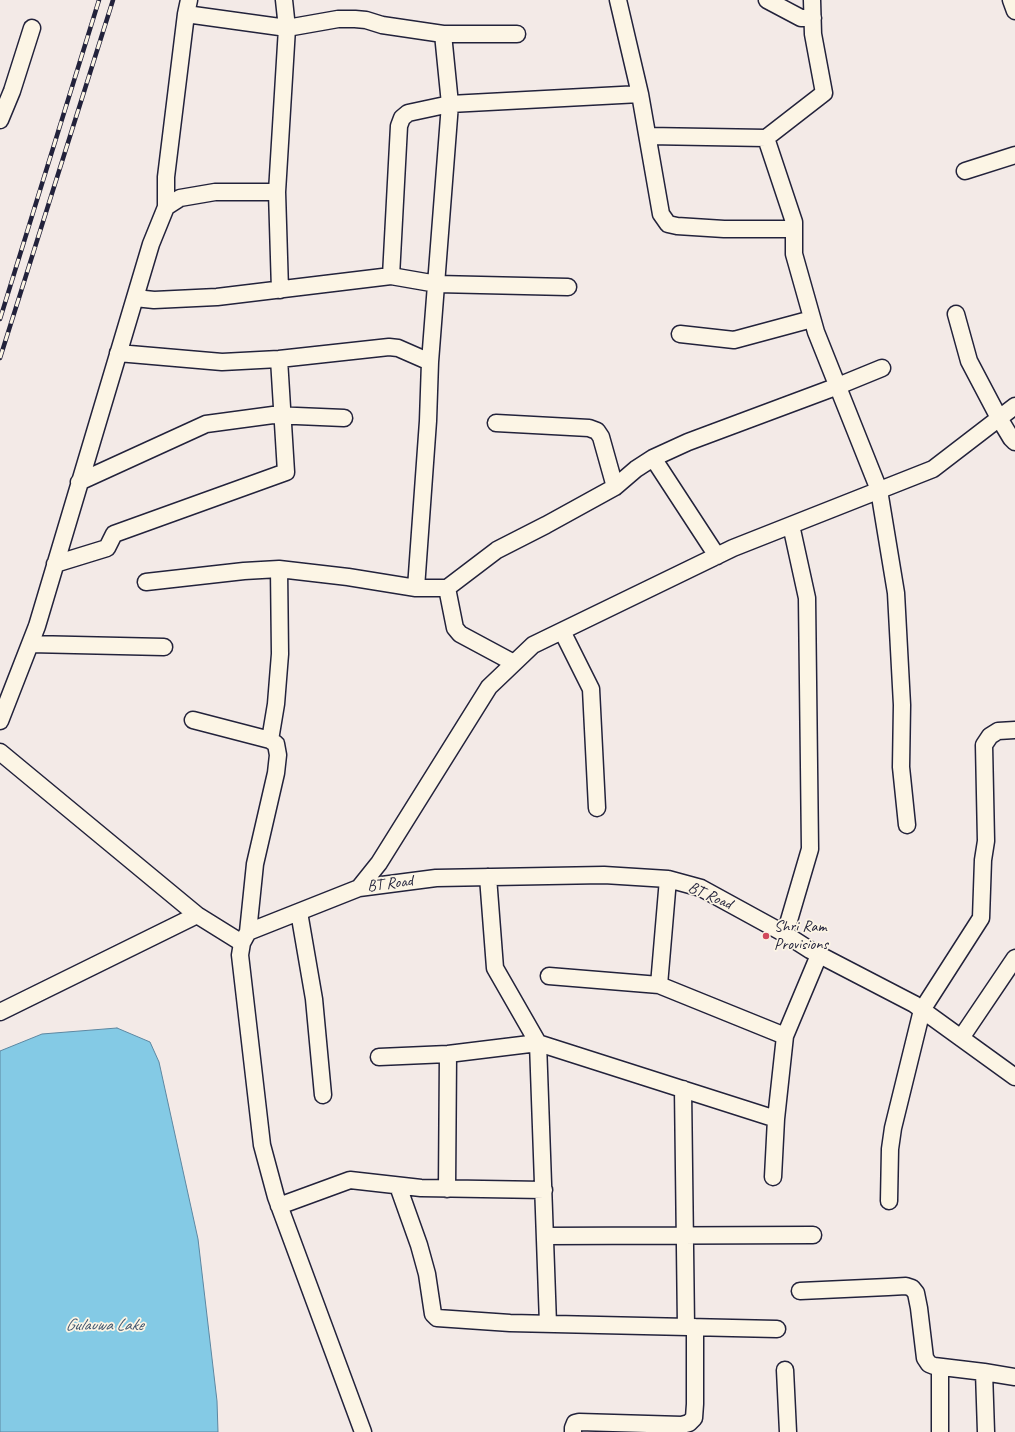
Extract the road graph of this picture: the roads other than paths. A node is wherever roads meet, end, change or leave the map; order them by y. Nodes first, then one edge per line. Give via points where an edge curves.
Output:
1 (284, 0) edge
2 (618, 0) edge
3 (767, 0) edge
4 (812, 0) edge
5 (1011, 0) edge
6 (188, 7) edge
7 (1015, 12) edge
8 (812, 18) junction
9 (32, 28) dead end
10 (287, 28) junction
11 (443, 34) junction
12 (517, 34) dead end
13 (640, 94) junction
14 (450, 104) junction
15 (0, 120) edge
16 (648, 136) junction
17 (766, 138) junction
18 (1015, 155) edge
19 (965, 171) dead end
20 (277, 192) junction
21 (166, 207) junction
22 (794, 229) junction
23 (391, 276) junction
24 (437, 284) junction
25 (568, 287) dead end
26 (280, 290) junction
27 (134, 298) junction
28 (956, 314) dead end
29 (812, 319) junction
30 (680, 334) dead end
31 (118, 353) junction
32 (279, 359) junction
33 (430, 362) junction
34 (882, 368) dead end
35 (838, 386) junction
36 (1015, 406) edge
37 (282, 416) junction
38 (344, 418) dead end
39 (998, 418) junction
40 (496, 423) dead end
41 (1015, 442) edge
42 (652, 458) junction
43 (79, 482) junction
44 (615, 487) junction
45 (879, 490) junction
46 (792, 525) junction
47 (717, 556) junction
48 (55, 564) junction
49 (279, 569) junction
50 (146, 582) dead end
51 (416, 588) junction
52 (447, 588) junction
53 (562, 631) junction
54 (30, 644) junction
55 (164, 647) dead end
56 (514, 663) junction
57 (193, 720) dead end
58 (0, 721) edge
59 (1015, 730) edge
60 (270, 740) junction
61 (0, 752) edge
62 (597, 808) dead end
63 (907, 825) dead end
64 (488, 877) junction
65 (668, 880) junction
66 (359, 888) junction
67 (299, 912) junction
68 (197, 916) junction
69 (785, 934) junction
70 (245, 937) junction
71 (819, 954) junction
72 (1015, 958) edge
73 (549, 976) dead end
74 (659, 985) junction
75 (3, 1007) edge
76 (922, 1010) junction
77 (785, 1036) junction
78 (961, 1038) junction
79 (538, 1044) junction
80 (448, 1054) junction
81 (378, 1057) dead end
82 (1015, 1077) edge
83 (683, 1089) junction
84 (323, 1095) dead end
85 (776, 1119) junction
86 (773, 1177) dead end
87 (398, 1186) junction
88 (446, 1189) junction
89 (544, 1190) junction
90 (889, 1201) dead end
91 (279, 1206) junction
92 (685, 1234) junction
93 (813, 1235) dead end
94 (545, 1236) junction
95 (800, 1291) dead end
96 (548, 1324) junction
97 (690, 1327) junction
98 (777, 1329) dead end
99 (940, 1367) junction
100 (785, 1370) dead end
101 (984, 1372) junction
102 (1015, 1377) edge
103 (363, 1432) edge
104 (572, 1432) edge
105 (788, 1432) edge
106 (940, 1432) edge
107 (986, 1432) edge

1 - 10 street
2 - 13 street
3 - 8 street via 801,18
4 - 8 street
5 - 7 street
6 - 10 street
6 - 21 street via 166,177
8 - 17 street via 824,93
9 - 15 street
10 - 11 street via 338,19 355,19
10 - 20 street
11 - 12 street
11 - 14 street
13 - 14 street
13 - 16 street
14 - 23 street via 408,113 398,126
14 - 24 street
16 - 17 street
16 - 22 street via 661,214 668,224 724,229
17 - 22 street via 794,222
18 - 19 street
20 - 21 street via 215,192 180,198
20 - 26 street
21 - 27 street
22 - 29 street via 794,254
23 - 24 street
23 - 26 street
24 - 25 street
24 - 33 street
26 - 27 street via 217,297 154,300
27 - 31 street
28 - 39 street via 970,361
29 - 30 street via 734,340
29 - 35 street
31 - 32 street via 222,362
31 - 43 street
32 - 33 street via 389,347 398,348
32 - 37 street
33 - 51 street
34 - 35 street
35 - 42 street
35 - 45 street
36 - 39 street
37 - 38 street
37 - 43 street via 206,424
37 - 48 street via 286,472 114,534 107,548
39 - 41 street
39 - 45 street via 933,469
40 - 44 street via 589,428 597,431 601,436
42 - 44 street
42 - 47 street
43 - 48 street
44 - 52 street via 496,550
45 - 46 street
45 - 63 street via 896,593 902,706 901,767
46 - 47 street
46 - 69 street via 807,598 810,849
47 - 53 street
48 - 54 street
49 - 50 street
49 - 51 street
49 - 60 street via 280,654
51 - 52 street
52 - 56 street via 455,628 460,634
53 - 56 street via 533,645
53 - 62 street via 591,689
54 - 55 street
54 - 58 street
56 - 66 street via 489,687 379,863
57 - 60 street
59 - 76 street via 998,730 984,745 986,841 981,918
60 - 70 street via 276,744 276,773 256,864
61 - 68 street
64 - 65 street, BT Road via 604,875
64 - 66 street, BT Road via 436,878
64 - 79 street via 495,968
65 - 69 street, BT Road via 702,888
65 - 74 street
66 - 67 street, BT Road
67 - 70 street, BT Road
67 - 84 street via 314,999
68 - 70 street
68 - 75 street
69 - 71 street, BT Road
70 - 91 street via 240,955 262,1145
71 - 76 street, BT Road
71 - 77 street
72 - 78 street
73 - 74 street
74 - 77 street
76 - 78 street, BT Road
76 - 90 street via 892,1135
77 - 85 street
78 - 82 street, BT Road
79 - 80 street
79 - 83 street
79 - 89 street
80 - 81 street
80 - 88 street
83 - 85 street
83 - 92 street
85 - 86 street
87 - 88 street
87 - 91 street via 350,1180
87 - 96 street via 419,1245 434,1316 442,1319
88 - 89 street
89 - 94 street
91 - 103 street
92 - 93 street
92 - 94 street
92 - 97 street
94 - 96 street
95 - 99 street via 906,1286 912,1288 916,1293 919,1308 925,1358 929,1364
96 - 97 street
97 - 98 street
97 - 104 street via 695,1404 694,1418 689,1423 682,1425 579,1422 575,1423
99 - 101 street
99 - 106 street
100 - 105 street
101 - 102 street
101 - 107 street

